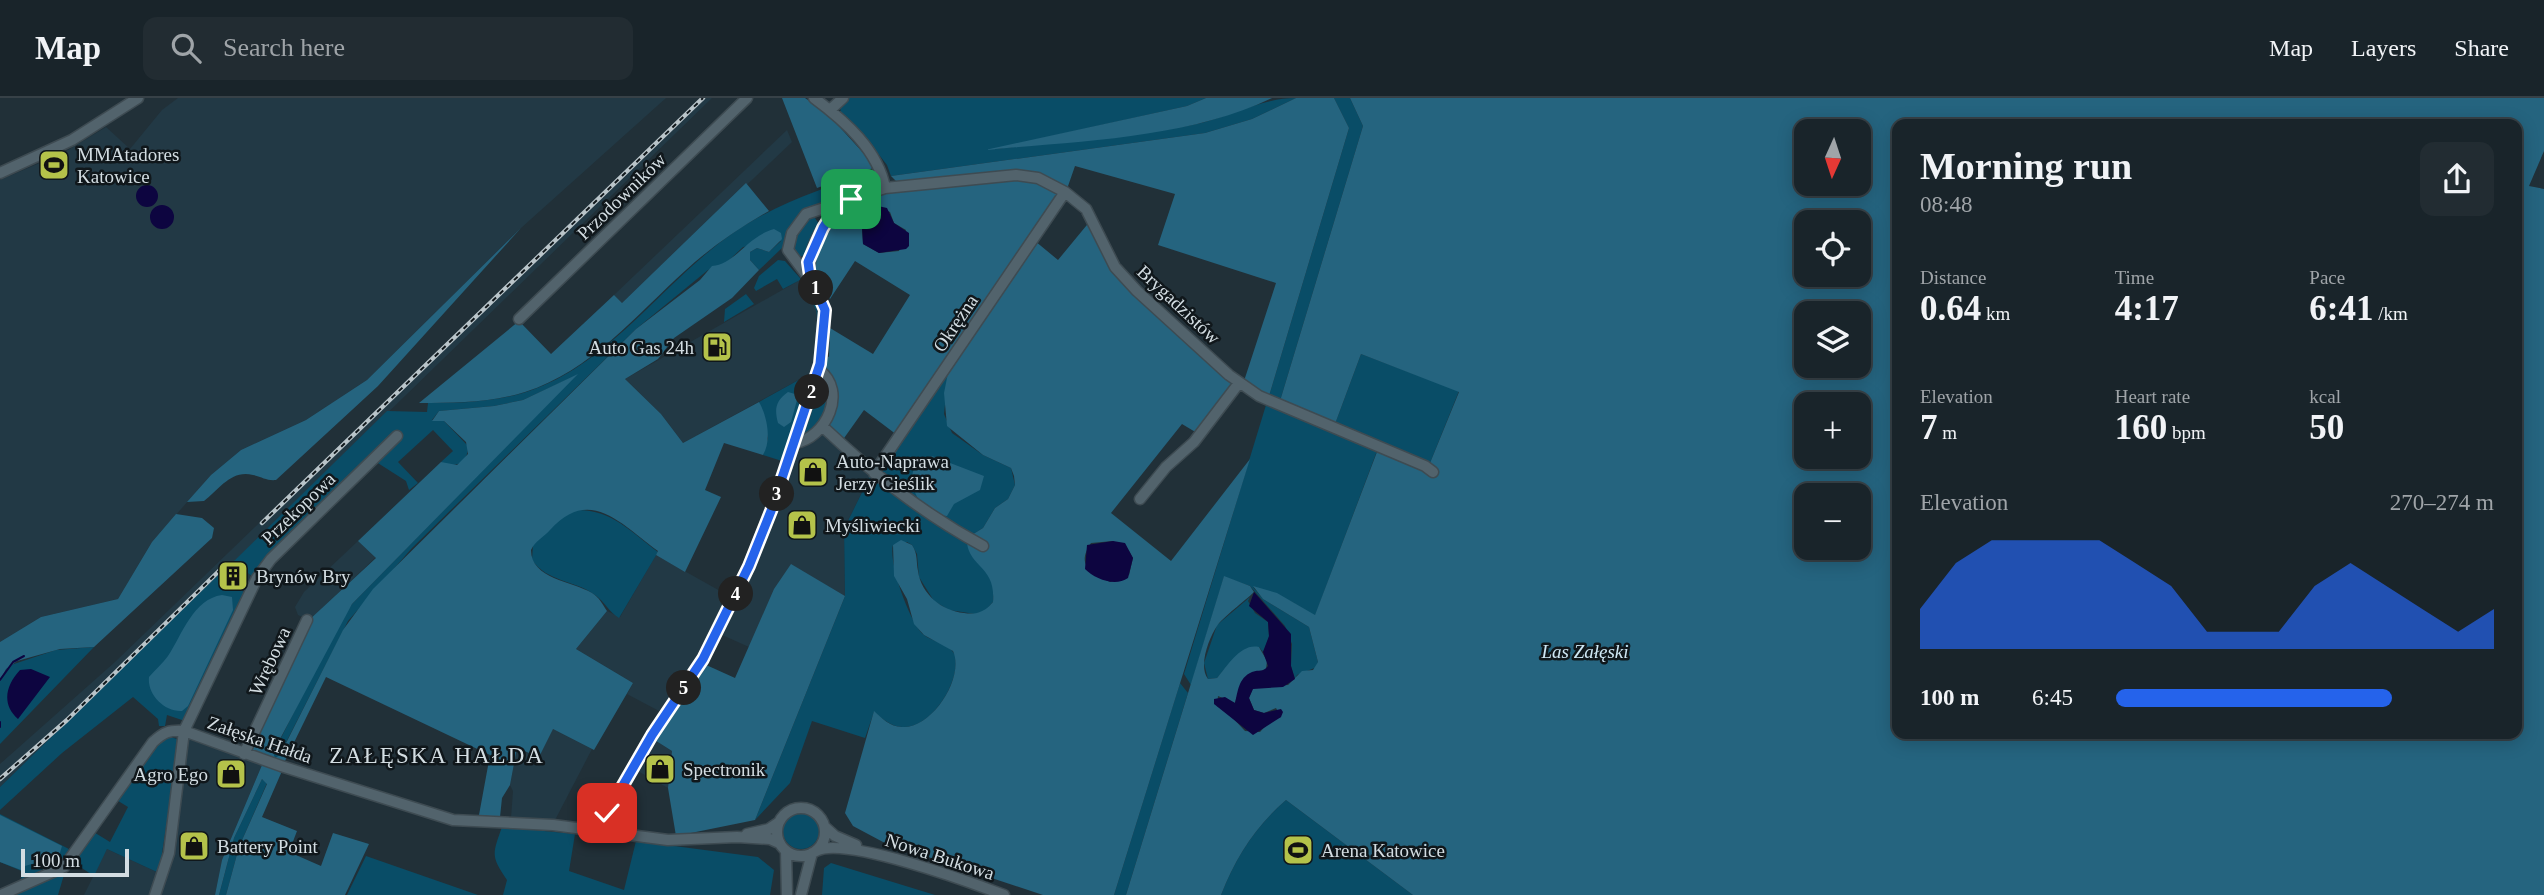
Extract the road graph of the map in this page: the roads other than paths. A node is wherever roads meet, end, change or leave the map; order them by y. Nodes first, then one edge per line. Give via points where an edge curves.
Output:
1 (138, 98) edge
2 (747, 98) edge
3 (814, 98) edge
4 (843, 98) edge
5 (830, 110) junction
6 (0, 173) edge
7 (885, 188) junction
8 (1065, 192) junction
9 (839, 203) junction
10 (806, 214) junction
11 (823, 228) junction
12 (810, 254) junction
13 (793, 260) junction
14 (812, 283) junction
15 (519, 319) dead end
16 (819, 370) junction
17 (1239, 383) junction
18 (822, 426) junction
19 (397, 436) dead end
20 (795, 443) junction
21 (1433, 472) dead end
22 (874, 473) junction
23 (1140, 499) dead end
24 (983, 546) dead end
25 (307, 620) dead end
26 (184, 731) junction
27 (244, 754) junction
28 (778, 822) junction
29 (825, 827) junction
30 (605, 831) junction
31 (737, 837) junction
32 (783, 847) junction
33 (866, 851) junction
34 (814, 852) junction
35 (1, 895) edge
36 (155, 895) edge
37 (787, 895) edge
38 (801, 895) edge
39 (1004, 895) edge

1 - 6 street via 72,141
2 - 15 street, Przodowników
3 - 5 street
4 - 5 street
5 - 7 street via 874,156
7 - 8 street, Brygadzistów via 1016,175 1038,178
7 - 9 street, Brygadzistów
8 - 17 street, Brygadzistów via 1086,209 1115,267
8 - 22 street, Okrężna
9 - 10 street, Brygadzistów
9 - 11 street
10 - 11 street via 819,217
10 - 13 street via 788,244
11 - 12 street
12 - 13 street
12 - 14 street
13 - 14 street
14 - 16 street via 825,310
16 - 18 street via 833,396 831,413
16 - 20 street
17 - 21 street, Brygadzistów
17 - 23 street via 1194,442
18 - 20 street
18 - 22 street
19 - 26 street, Przekopowa via 266,564
20 - 30 street via 738,588 701,663 652,735 604,819
22 - 24 street via 925,514
25 - 27 street, Wrębowa
26 - 27 street, Załęska Hałda
26 - 35 street via 164,732 153,742 64,867
26 - 36 street, Przekopowa via 169,853
27 - 30 street, Załęska Hałda via 453,820
28 - 29 street via 789,810 804,807 820,816
28 - 31 street, Załęska Hałda via 769,830
28 - 32 street
29 - 33 street, Nowa Bukowa
29 - 34 street via 823,842
30 - 31 street, Załęska Hałda via 685,841
31 - 32 street, Załęska Hałda via 770,839
32 - 34 street via 799,856
32 - 37 street
33 - 34 street, Nowa Bukowa via 832,846
33 - 39 street, Nowa Bukowa
34 - 38 street

